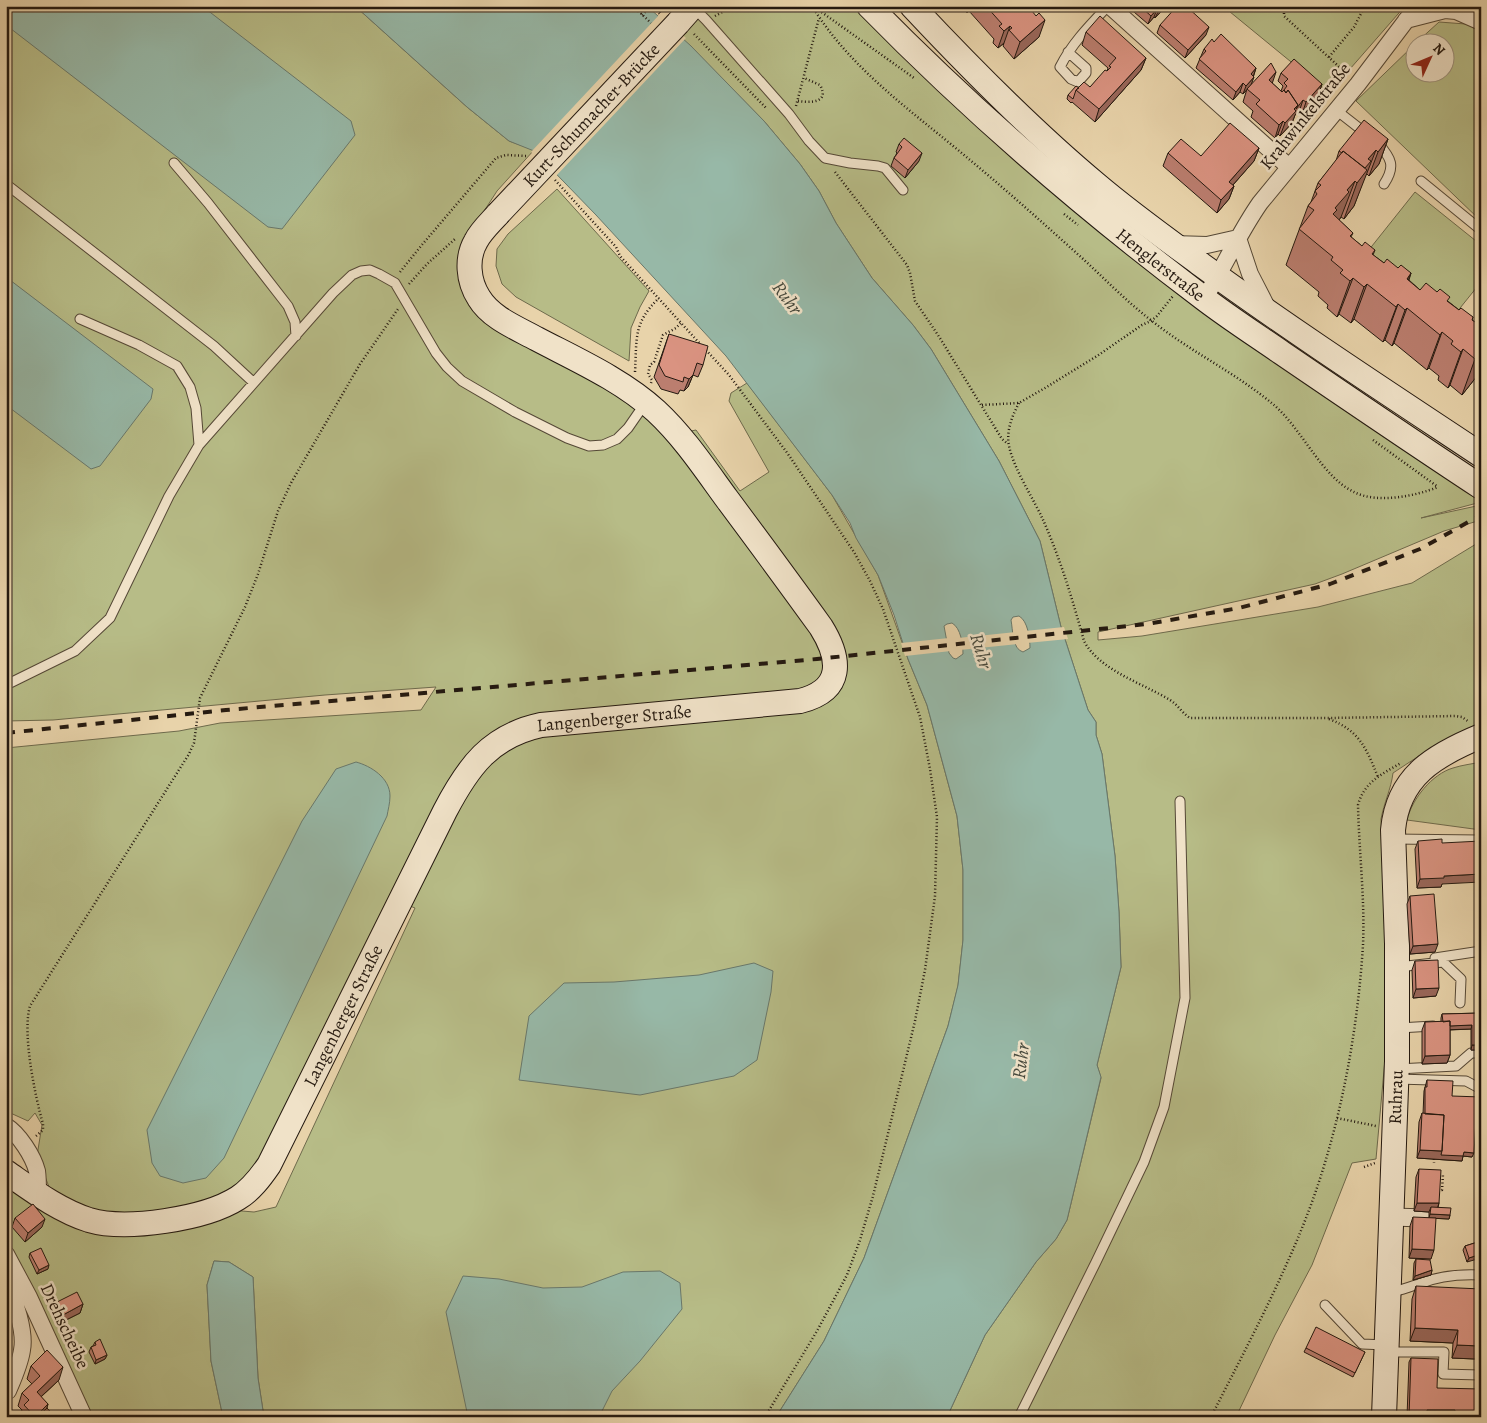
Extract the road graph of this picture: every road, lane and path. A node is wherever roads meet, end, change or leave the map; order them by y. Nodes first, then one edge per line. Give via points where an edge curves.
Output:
1 (632, 6) edge
2 (651, 6) edge
3 (812, 6) edge
4 (869, 6) edge
5 (912, 6) edge
6 (1109, 6) edge
7 (1284, 6) edge
8 (1365, 6) edge
9 (1416, 6) edge
10 (1472, 6) edge
11 (686, 13) edge
12 (642, 15) junction
13 (819, 18) junction
14 (1406, 20) junction
15 (1481, 22) edge
16 (651, 23) dead end
17 (1068, 52) dead end
18 (1328, 57) junction
19 (804, 78) junction
20 (918, 82) dead end
21 (1358, 84) junction
22 (798, 101) junction
23 (1336, 110) junction
24 (791, 116) junction
25 (527, 156) dead end
26 (826, 158) junction
27 (174, 163) dead end
28 (1289, 167) junction
29 (554, 179) dead end
30 (1422, 181) dead end
31 (6, 184) edge
32 (1384, 184) dead end
33 (903, 190) dead end
34 (496, 216) joint
35 (1481, 230) edge
36 (456, 238) dead end
37 (1238, 238) junction
38 (1172, 244) junction
39 (1218, 277) junction
40 (395, 283) junction
41 (659, 298) junction
42 (1204, 299) junction
43 (404, 300) junction
44 (1273, 317) junction
45 (80, 318) dead end
46 (1152, 321) junction
47 (681, 323) junction
48 (296, 336) junction
49 (650, 364) dead end
50 (253, 382) junction
51 (640, 398) junction
52 (1019, 402) junction
53 (982, 405) junction
54 (1368, 435) dead end
55 (1008, 444) junction
56 (199, 445) junction
57 (1481, 455) edge
58 (1481, 487) edge
59 (6, 685) edge
60 (1328, 718) junction
61 (1478, 732) edge
62 (1481, 752) edge
63 (1411, 782) junction
64 (1180, 801) dead end
65 (1393, 839) junction
66 (1479, 840) edge
67 (1481, 951) edge
68 (1397, 964) junction
69 (1460, 1003) dead end
70 (1441, 1025) edge
71 (1398, 1028) junction
72 (1481, 1053) edge
73 (1397, 1074) junction
74 (1481, 1089) edge
75 (1337, 1118) junction
76 (6, 1126) edge
77 (1394, 1129) junction
78 (25, 1145) junction
79 (1434, 1159) edge
80 (1434, 1163) dead end
81 (6, 1172) edge
82 (1444, 1174) dead end
83 (1438, 1190) edge
84 (38, 1195) junction
85 (1391, 1217) junction
86 (1431, 1218) edge
87 (6, 1254) edge
88 (1481, 1275) edge
89 (6, 1278) edge
90 (1388, 1292) junction
91 (1325, 1305) dead end
92 (1386, 1348) junction
93 (1480, 1375) edge
94 (8, 1391) dead end
95 (84, 1417) edge
96 (765, 1417) edge
97 (1019, 1417) edge
98 (1211, 1417) edge
99 (1384, 1417) edge

1 - 12 path
2 - 11 path
2 - 12 path
3 - 13 path
3 - 20 path
4 - 42 main road, Henglerstraße via 910,49 1019,148 1082,203
5 - 38 main road, Henglerstraße via 1024,121 1097,185
6 - 17 lane
6 - 28 street
7 - 18 path via 1284,16
8 - 18 path via 1354,28
9 - 14 street, Krahwinkelstraße
10 - 15 street
11 - 24 lane
11 - 24 path via 772,114
11 - 34 main road, Kurt-Schumacher-Brücke, bridge
12 - 16 path
13 - 19 path
13 - 46 path via 873,79 1015,198
14 - 15 street via 1456,10
14 - 21 street, Krahwinkelstraße
18 - 21 path
19 - 22 path
19 - 22 path via 820,85 823,94 812,103
21 - 23 street, Krahwinkelstraße
22 - 24 path
23 - 28 street, Krahwinkelstraße
23 - 32 lane via 1379,144 1388,156 1392,166
24 - 26 lane
25 - 40 path via 510,154 491,163 405,265
26 - 33 lane via 885,168
26 - 53 path via 907,265 915,301
27 - 48 lane via 288,306 295,322
28 - 37 street, Krahwinkelstraße via 1260,202
29 - 41 path
30 - 35 lane
31 - 50 lane via 214,346
34 - 51 main road, Langenberger Straße via 477,238 471,256 470,277 481,302 501,319
36 - 43 path via 414,277 407,286
37 - 38 street via 1207,245
37 - 39 street, Krahwinkelstraße
37 - 44 street via 1250,274
38 - 39 main road, Henglerstraße
39 - 42 street, Krahwinkelstraße
39 - 44 main road, Henglerstraße
40 - 43 lane
40 - 48 lane via 370,270 352,275
41 - 47 path
41 - 51 path via 641,320 637,333
42 - 58 main road, Henglerstraße
43 - 51 lane via 436,353 462,381 567,438 589,446 617,439 628,428
43 - 78 path via 360,364 291,483 245,607 200,698 194,743 189,754 30,1006 27,1016 32,1074 43,1130
44 - 57 main road, Henglerstraße
45 - 56 lane via 177,366 190,387 196,408
46 - 52 path
46 - 54 path via 1276,407 1345,488 1370,497 1398,497 1438,487
47 - 49 path via 663,335 654,362
47 - 96 path via 729,375 788,454 870,581 920,717 937,817 935,896 925,970 870,1205 847,1274
48 - 50 lane
50 - 56 lane
51 - 84 main road, Langenberger Straße via 671,427 701,463 821,627 836,659 835,673 829,684 818,694 800,701 541,725 504,738 482,756 454,793 277,1150 250,1189 228,1204 209,1211 183,1218 133,1224 90,1220
52 - 53 path
52 - 55 path via 1010,424
53 - 55 path
55 - 60 path via 1054,545 1084,641 1097,658 1172,701 1190,718
56 - 59 lane via 169,496 110,618 75,651
60 - 61 path via 1454,716 1462,717
60 - 75 path via 1348,727 1356,735 1378,777 1365,788 1358,805 1362,962 1356,1017
61 - 63 main road, Ruhrau via 1440,754 1416,773
62 - 63 main road via 1426,772
63 - 65 main road, Ruhrau via 1396,811
64 - 97 lane via 1185,998 1164,1107 1139,1172
65 - 66 lane
65 - 68 main road, Ruhrau via 1400,904
67 - 68 lane
68 - 69 lane via 1443,962 1460,979
68 - 71 main road, Ruhrau
70 - 71 lane
71 - 73 main road, Ruhrau
72 - 73 lane via 1471,1053 1456,1066
73 - 74 lane via 1466,1081
73 - 77 main road, Ruhrau
75 - 77 path
75 - 98 path via 1301,1232
76 - 78 street
77 - 85 main road, Ruhrau
78 - 84 street via 37,1170
79 - 80 path
81 - 84 main road, Langenberger Straße
82 - 83 path via 1442,1190
85 - 86 lane
85 - 90 main road, Ruhrau
87 - 95 street, Drehscheibe
88 - 90 lane via 1444,1277 1402,1291
89 - 94 street via 20,1320 23,1348
90 - 92 main road, Ruhrau
91 - 92 lane via 1362,1344
92 - 93 lane via 1444,1352 1443,1374
92 - 99 main road, Ruhrau

